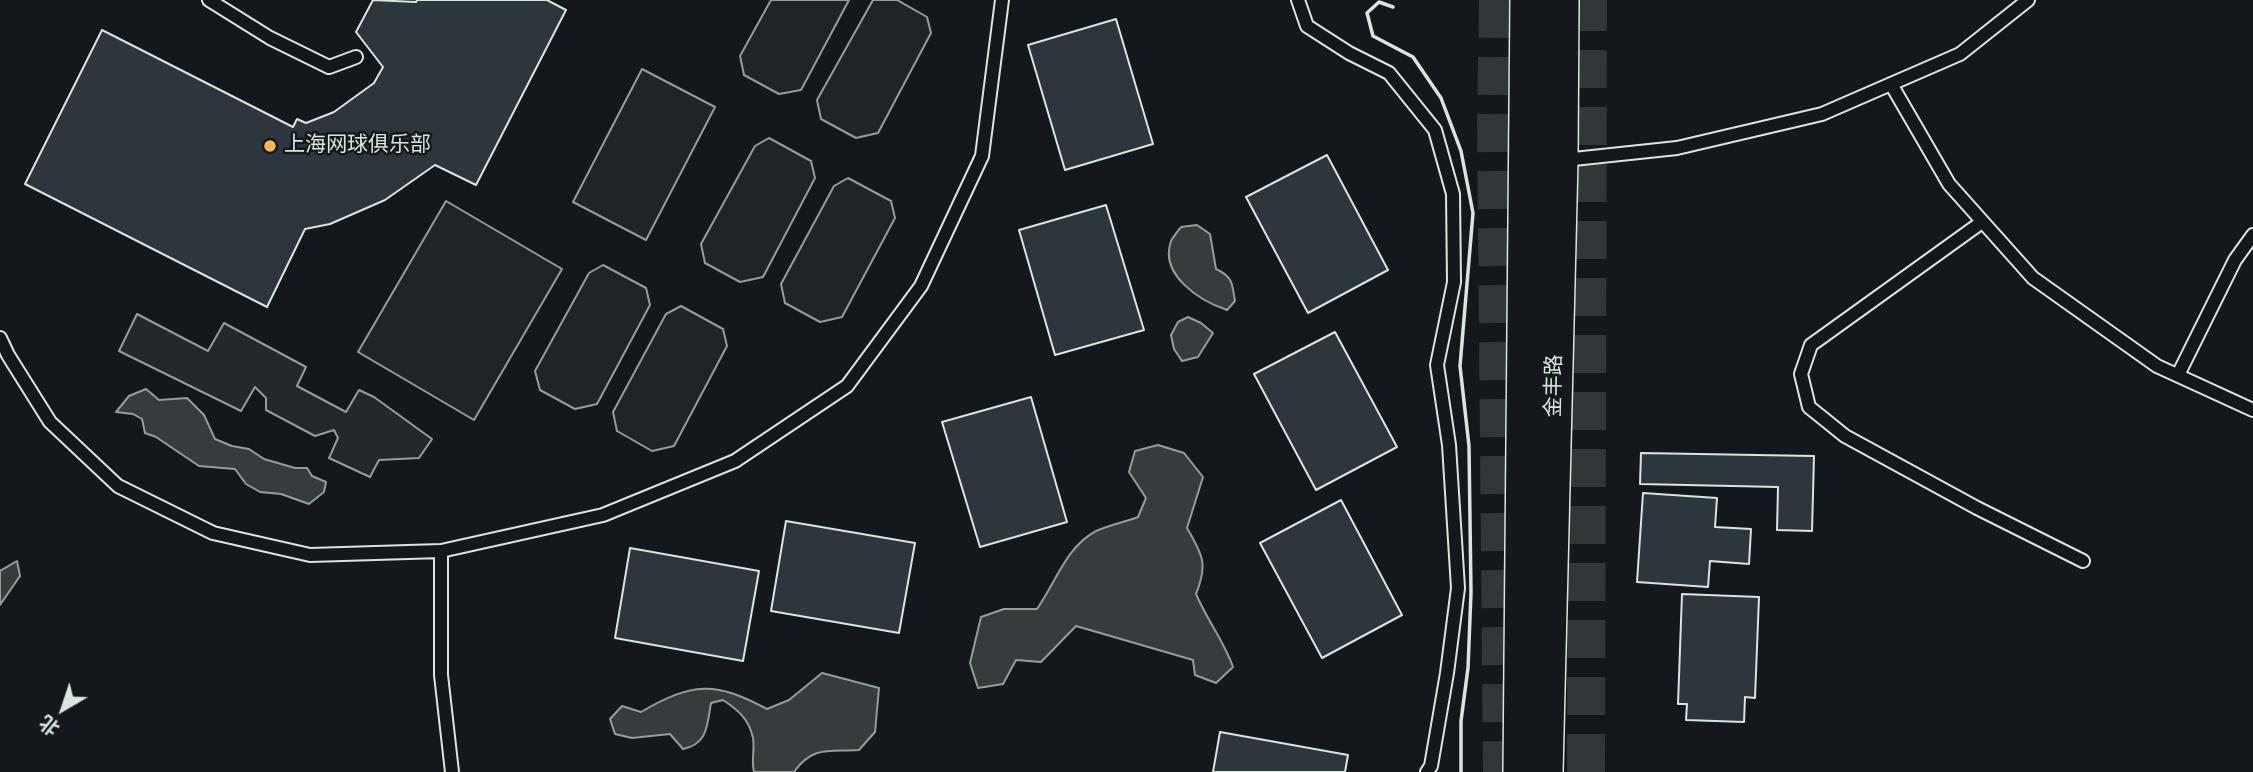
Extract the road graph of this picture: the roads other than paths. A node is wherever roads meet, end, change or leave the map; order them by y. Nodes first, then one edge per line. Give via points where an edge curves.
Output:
1 (208, 0) edge
2 (1002, 0) edge
3 (1298, 0) edge
4 (1528, 0) edge
5 (1561, 0) edge
6 (2028, 0) edge
7 (356, 57) dead end
8 (1891, 84) junction
9 (1560, 160) junction
10 (1982, 222) junction
11 (2253, 235) edge
12 (0, 338) edge
13 (2178, 375) junction
14 (2253, 410) edge
15 (441, 551) junction
16 (2083, 561) dead end
17 (452, 772) edge
18 (1427, 772) edge
19 (1521, 772) edge
20 (1545, 772) edge

1 - 7 lane via 329,67
2 - 15 lane via 982,156 921,286 848,386 735,461 603,515
3 - 18 lane via 1307,26 1389,73 1435,130 1453,194 1454,282 1437,365 1449,445 1458,588
4 - 19 main road
5 - 9 main road, 金丰路
6 - 8 lane via 1960,54
8 - 9 lane via 1822,114 1677,148
8 - 10 lane via 1949,184
9 - 20 main road, 金丰路
10 - 13 lane via 2033,278 2157,366
10 - 16 lane via 1811,345 1801,373 1809,407 1845,436
11 - 13 lane via 2235,260
12 - 15 lane via 50,422 118,486 213,534 310,555
13 - 14 lane
15 - 17 lane via 441,675

